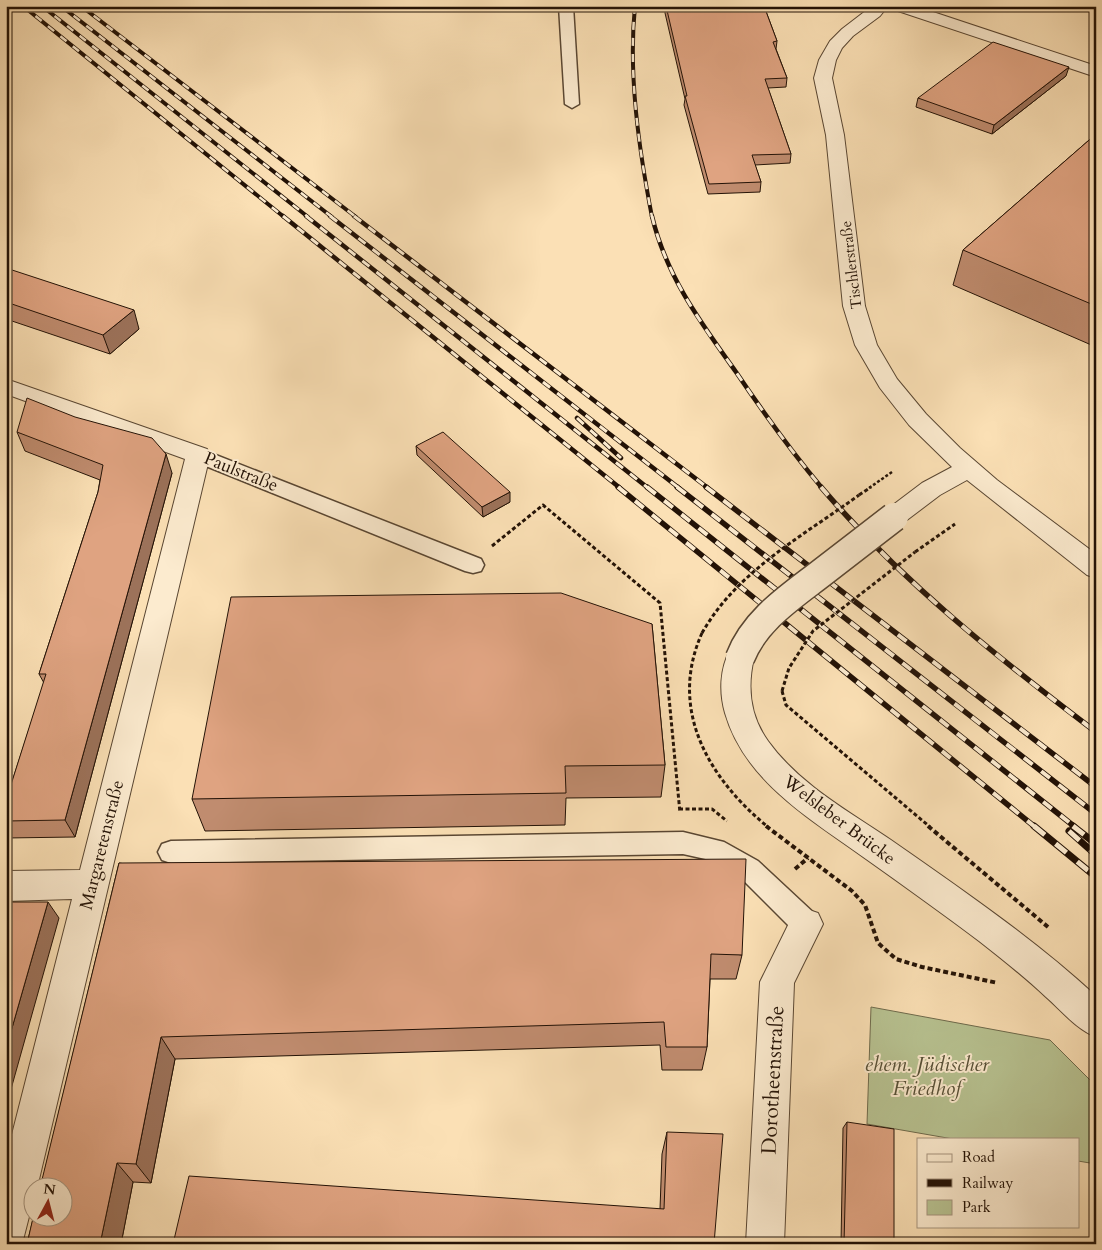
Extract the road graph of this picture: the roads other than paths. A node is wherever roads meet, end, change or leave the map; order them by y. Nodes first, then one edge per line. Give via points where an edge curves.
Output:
1 (566, 6) edge
2 (880, 6) edge
3 (898, 6) edge
4 (1096, 72) edge
5 (572, 104) dead end
6 (6, 386) edge
7 (198, 455) junction
8 (968, 469) junction
9 (474, 565) road end
10 (1096, 568) edge
11 (170, 852) dead end
12 (92, 884) junction
13 (6, 886) edge
14 (806, 924) joint
15 (1096, 1020) edge
16 (6, 1236) edge
17 (765, 1244) edge

1 - 5 lane
2 - 8 street, Tischlerstraße via 836,44 824,66 823,78 839,152 854,308 873,360 887,383 912,416
3 - 4 street
6 - 7 street, Paulstraße
7 - 9 lane, Paulstraße
7 - 12 street, Margaretenstraße
8 - 10 street, Tischlerstraße
8 - 15 street, Welsleber Brücke, bridge via 932,489 894,517 785,601 758,626 746,642 735,673 738,712 751,738 777,774 1012,945
11 - 14 lane via 683,843 715,850 749,869
12 - 13 street
12 - 16 street, Margaretenstraße
14 - 17 street, Dorotheenstraße via 777,982

